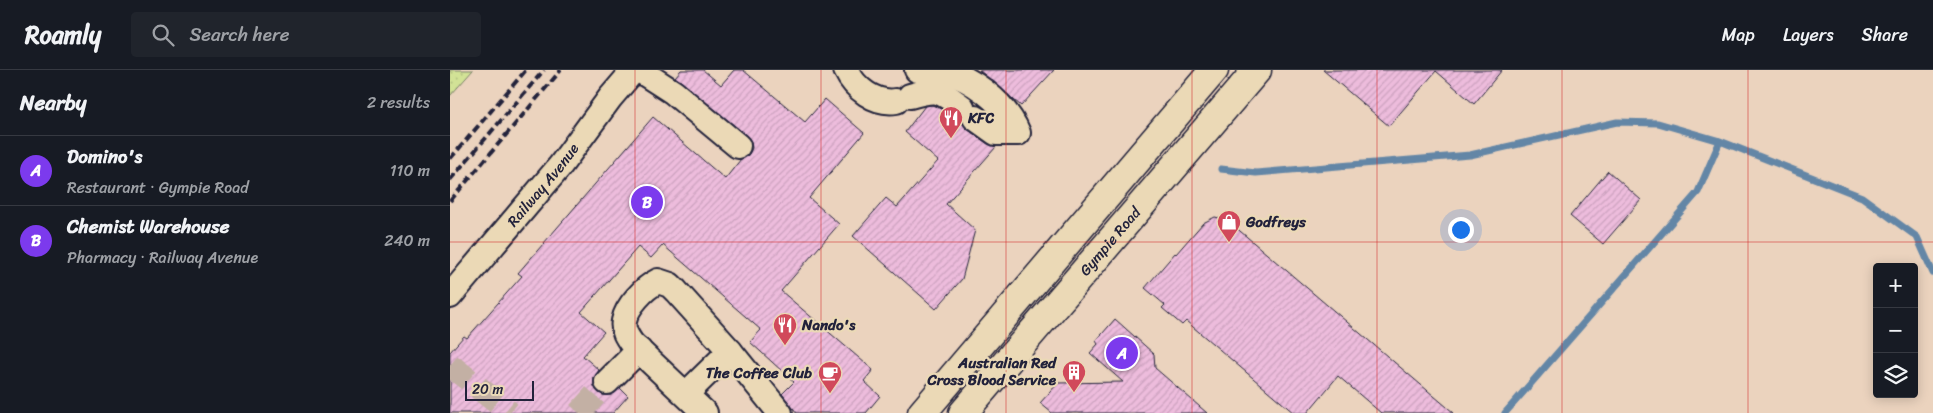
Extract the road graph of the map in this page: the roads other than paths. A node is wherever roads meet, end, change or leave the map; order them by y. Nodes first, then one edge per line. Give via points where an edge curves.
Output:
1 (634, 70) edge
2 (639, 70) edge
3 (846, 70) edge
4 (918, 70) edge
5 (1214, 70) edge
6 (1257, 70) edge
7 (738, 146) dead end
8 (450, 296) edge
9 (639, 350) junction
10 (730, 351) junction
11 (607, 382) tunnel mouth
12 (686, 394) junction
13 (705, 413) edge
14 (780, 413) edge
15 (922, 413) edge
16 (962, 413) edge

1 - 8 street, Railway Avenue via 560,166
2 - 7 street via 673,92
3 - 4 street via 865,93 885,102 935,90 996,133 1018,133 1009,116 983,91 956,76
5 - 15 highway, Gympie Road
6 - 16 highway, Gympie Road
9 - 10 street via 627,338 624,322 630,307 658,281 670,285
9 - 11 street
9 - 12 street
10 - 12 street
10 - 14 street
12 - 13 street

